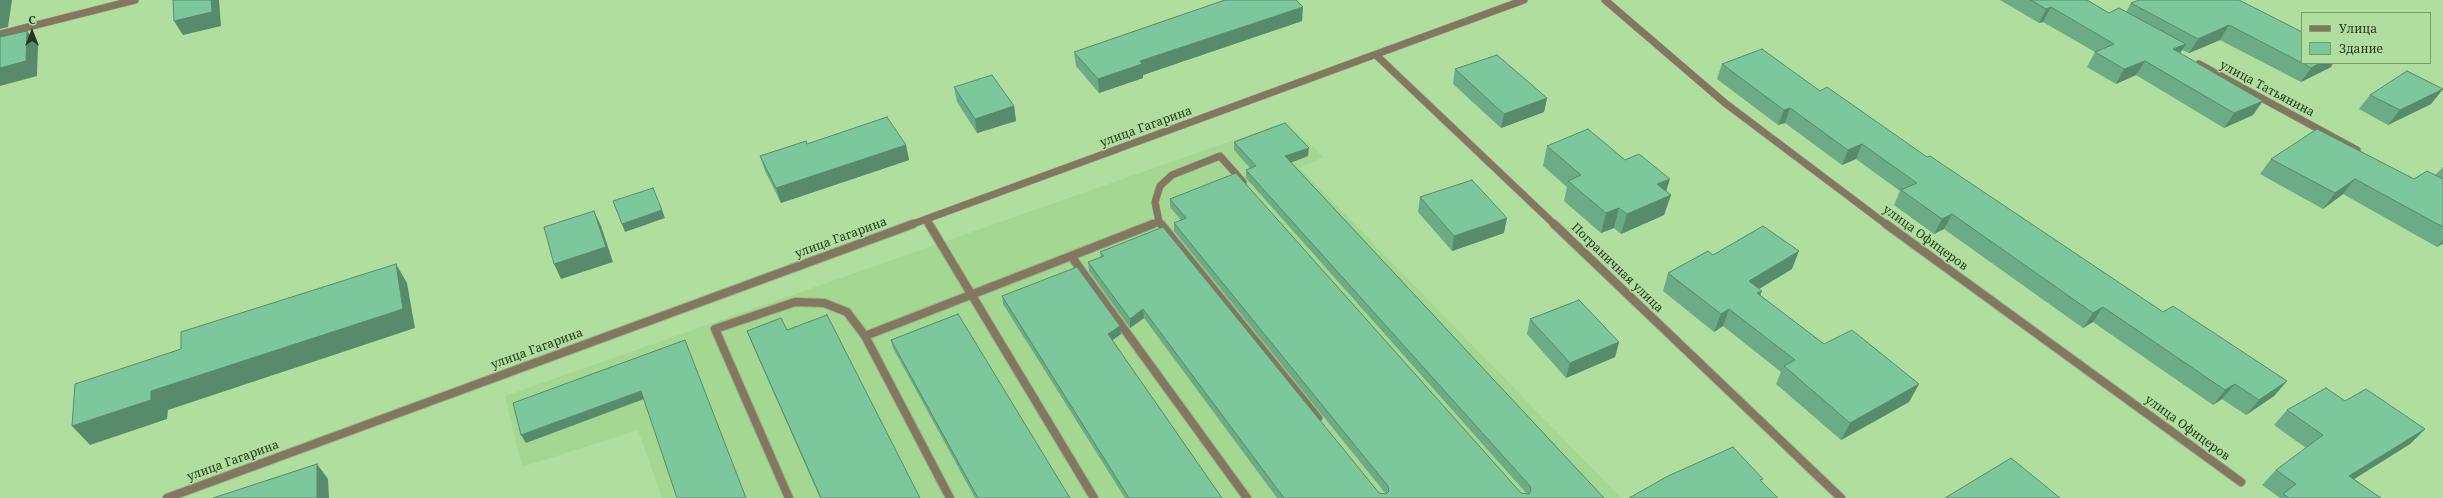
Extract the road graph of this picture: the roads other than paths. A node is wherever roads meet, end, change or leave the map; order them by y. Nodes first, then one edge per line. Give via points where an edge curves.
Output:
1 (135, 0) edge
2 (1524, 0) edge
3 (1605, 0) edge
4 (0, 34) edge
5 (1376, 55) junction
6 (2192, 60) edge
7 (2366, 155) edge
8 (1252, 192) edge
9 (926, 220) junction
10 (1159, 222) junction
11 (1072, 256) junction
12 (970, 296) junction
13 (865, 336) junction
14 (1323, 424) edge
15 (2241, 482) dead end
16 (167, 498) edge
17 (789, 498) edge
18 (950, 498) edge
19 (1094, 498) edge
20 (1247, 498) edge
21 (1841, 498) edge

1 - 4 street
2 - 5 street, улица Гагарина
3 - 15 street, улица Офицеров via 1725,102 1869,212
5 - 9 street, улица Гагарина
5 - 21 street, Пограничная улица
6 - 7 street, улица Татьянина
8 - 10 street via 1220,156 1172,175 1160,186 1155,202
9 - 12 street
9 - 16 street, улица Гагарина
10 - 11 street
10 - 14 street
11 - 12 street
11 - 20 street
12 - 13 street
12 - 19 street
13 - 17 street via 847,312 824,303 794,302 715,329
13 - 18 street

